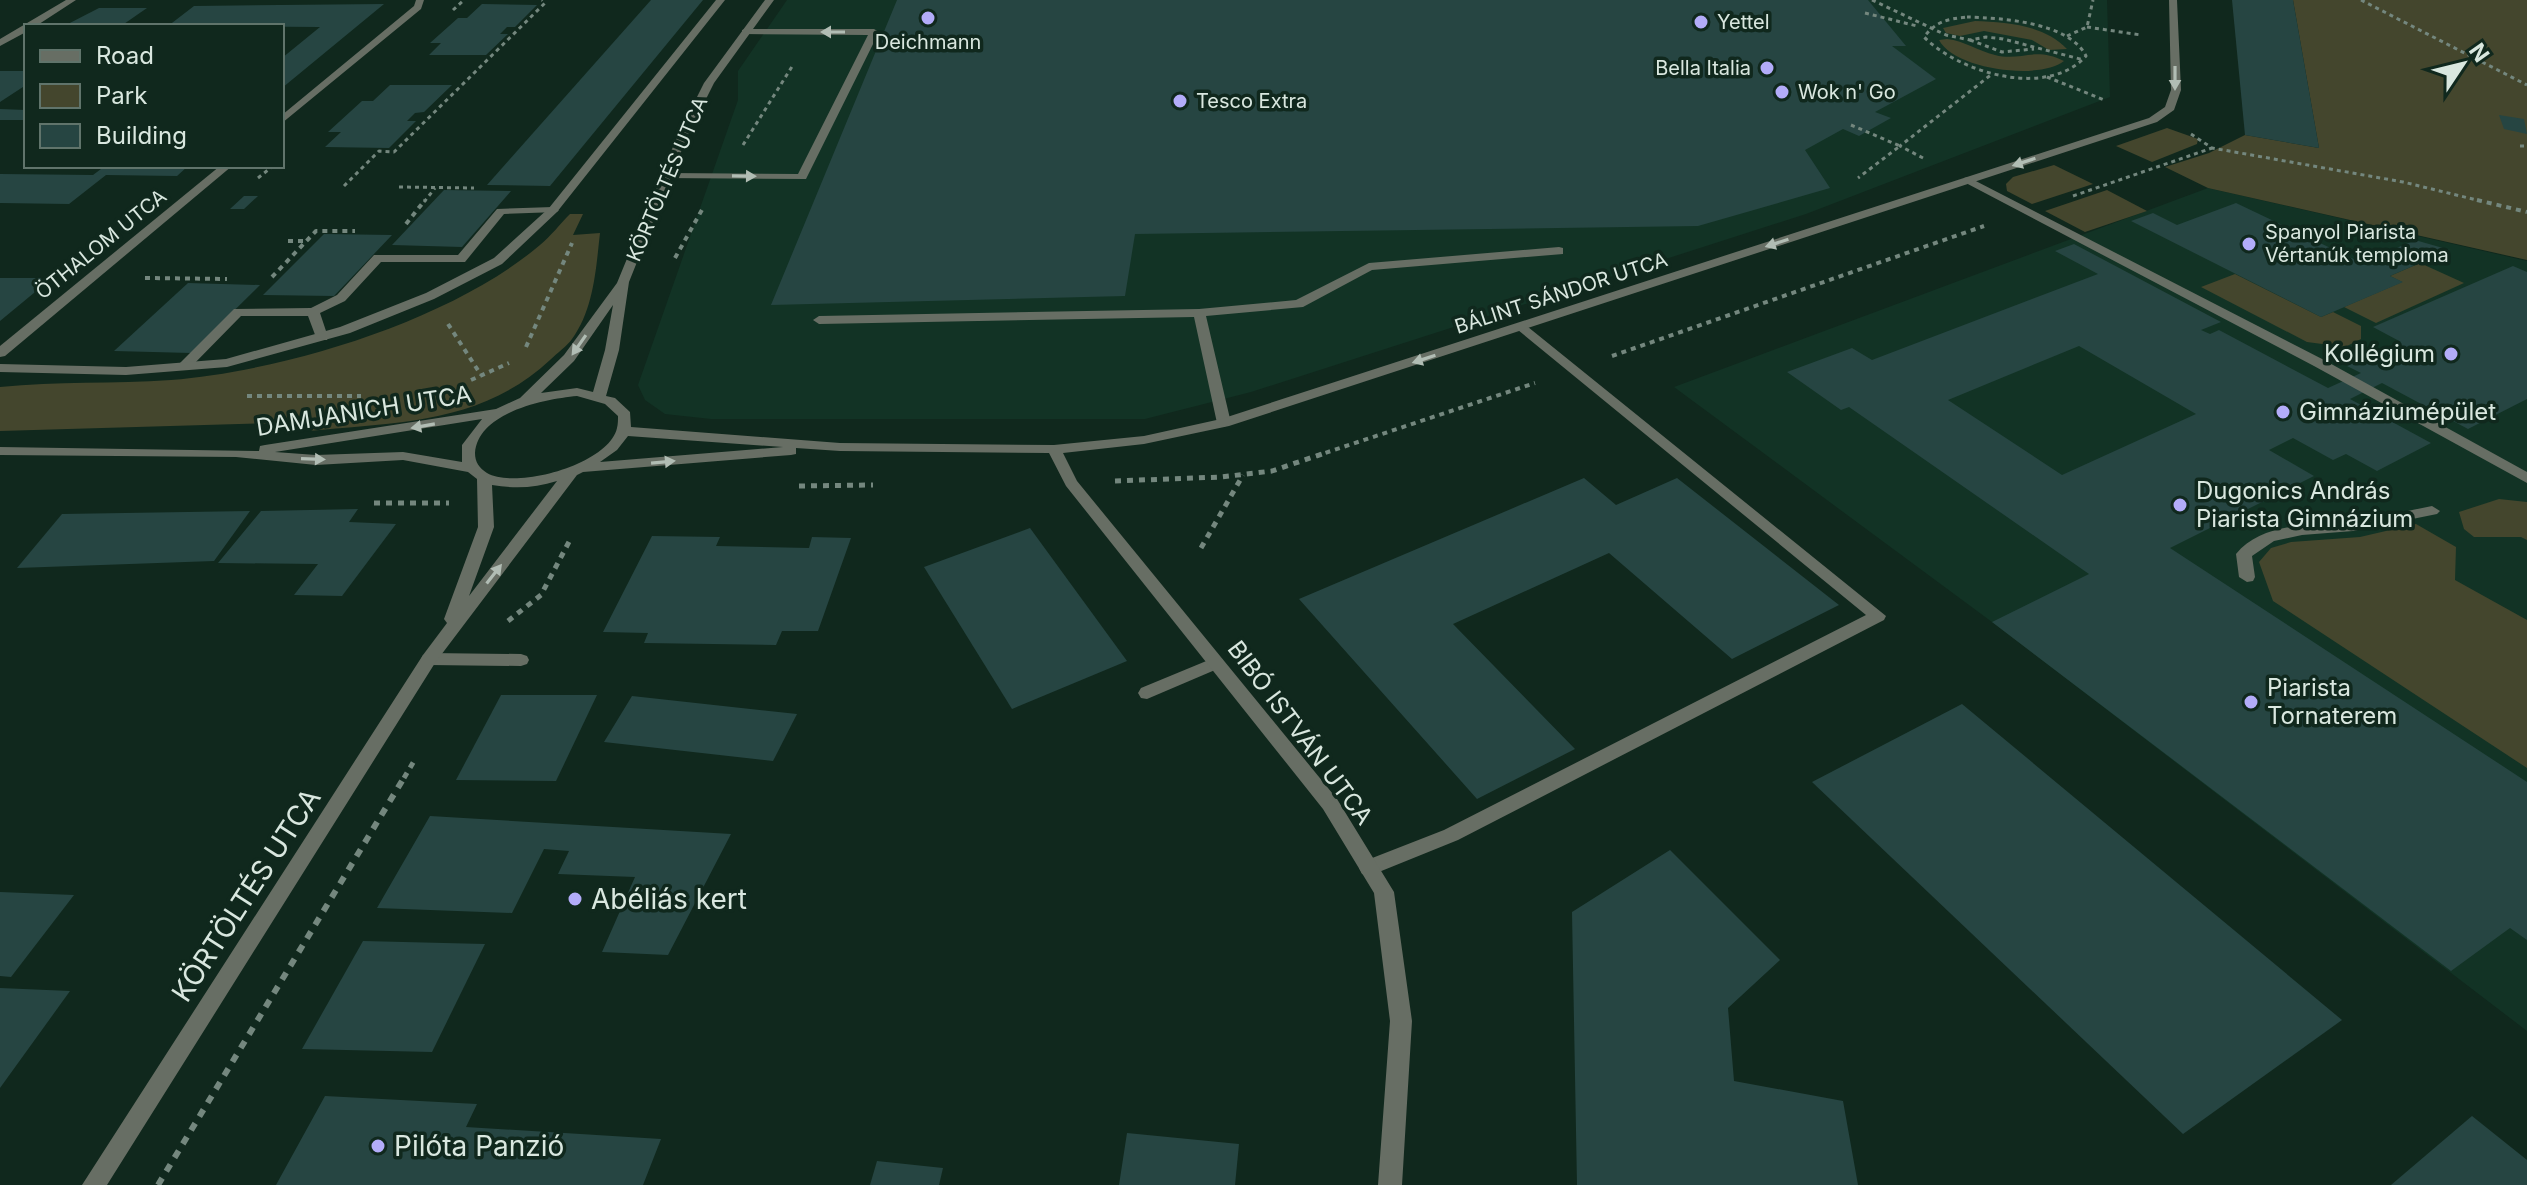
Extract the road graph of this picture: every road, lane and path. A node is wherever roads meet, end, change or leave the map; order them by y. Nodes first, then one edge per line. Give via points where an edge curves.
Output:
1 (72, 0) edge
2 (420, 0) edge
3 (542, 0) edge
4 (721, 0) edge
5 (770, 0) edge
6 (1872, 0) edge
7 (2093, 0) edge
8 (2173, 0) edge
9 (2361, 0) edge
10 (1865, 13) dead end
11 (33, 24) edge
12 (2087, 27) junction
13 (1926, 28) junction
14 (24, 29) edge
15 (745, 32) junction
16 (814, 32) junction
17 (2141, 35) dead end
18 (2067, 36) junction
19 (1970, 40) junction
20 (0, 43) edge
21 (2035, 48) junction
22 (2084, 60) junction
23 (1993, 73) junction
24 (2527, 85) edge
25 (284, 118) edge
26 (2153, 120) junction
27 (1851, 125) dead end
28 (1900, 146) junction
29 (2520, 146) dead end
30 (2527, 146) edge
31 (225, 168) edge
32 (666, 176) junction
33 (724, 176) junction
34 (1968, 180) junction
35 (1852, 183) dead end
36 (344, 186) dead end
37 (399, 187) dead end
38 (444, 188) dead end
39 (553, 210) junction
40 (2527, 212) edge
41 (358, 231) dead end
42 (288, 241) dead end
43 (307, 241) junction
44 (1559, 251) dead end
45 (461, 259) junction
46 (673, 264) dead end
47 (472, 274) junction
48 (144, 278) dead end
49 (238, 279) dead end
50 (623, 282) junction
51 (430, 296) junction
52 (238, 312) junction
53 (313, 312) junction
54 (1199, 313) junction
55 (819, 320) dead end
56 (1523, 327) junction
57 (322, 337) junction
58 (0, 353) edge
59 (521, 358) dead end
60 (183, 367) junction
61 (0, 368) edge
62 (481, 375) dead end
63 (599, 396) junction
64 (525, 401) junction
65 (500, 412) junction
66 (1224, 423) junction
67 (624, 431) junction
68 (840, 447) junction
69 (1054, 449) junction
70 (0, 451) edge
71 (236, 453) junction
72 (578, 471) junction
73 (478, 474) junction
74 (1244, 474) dead end
75 (2527, 478) edge
76 (374, 503) dead end
77 (2432, 511) dead end
78 (449, 515) dead end
79 (577, 528) dead end
80 (1201, 548) dead end
81 (2247, 577) dead end
82 (445, 635) junction
83 (429, 659) junction
84 (474, 660) junction
85 (521, 660) dead end
86 (1216, 663) junction
87 (1147, 693) dead end
88 (418, 754) dead end
89 (1369, 868) junction
90 (94, 1185) edge
91 (158, 1185) edge
92 (1390, 1185) edge

1 - 11 street
2 - 25 street
3 - 36 path via 545,3 394,152 379,151
4 - 39 street
5 - 15 street, KÖRTÖLTÉS UTCA
6 - 13 path
7 - 12 path
8 -> 26 street via 2176,90 2170,108
9 - 24 path
10 - 13 path
12 - 17 path
12 - 18 path
13 - 18 path via 1952,16 1998,16
13 - 19 path
13 - 23 path via 1930,47 1944,57
14 - 20 street
15 - 16 street
15 - 32 street, KÖRTÖLTÉS UTCA via 709,83
16 - 33 path
33 -> 16 street via 802,177 874,32
18 - 22 path via 2081,46
19 - 21 path via 2003,39
19 - 21 path via 2002,52
21 - 22 path
22 - 23 path via 2069,73 2047,77
23 - 28 path
26 -> 34 street, BÁLINT SÁNDOR UTCA
26 - 40 path via 2212,148 2403,182
27 - 28 path
28 - 35 path
29 - 30 path
31 - 58 street, ÖTHALOM UTCA
32 - 33 street
32 - 50 street, KÖRTÖLTÉS UTCA
33 - 46 path
34 -> 56 street, BÁLINT SÁNDOR UTCA
34 - 75 street
37 - 38 path
39 - 45 street via 501,211
39 - 47 street via 498,261
39 - 59 path via 586,210
41 - 43 path via 316,231
42 - 43 path
43 - 52 path
44 - 54 street via 1369,267 1299,304
45 - 47 street
45 - 53 street via 378,258 341,298
47 - 51 street
48 - 49 path
50 - 63 street, KÖRTÖLTÉS UTCA
50 -> 64 street, KÖRTÖLTÉS UTCA via 569,358
51 - 57 street
51 - 62 path
52 - 53 street
52 - 60 street
53 - 57 street
54 - 55 street
54 - 66 street
56 -> 66 street, BÁLINT SÁNDOR UTCA
56 - 89 street via 1878,616 1451,835
57 - 60 street via 227,363
60 - 61 street
63 - 64 street via 577,392
63 - 67 street via 621,409
64 - 65 street
65 -> 71 street, DAMJANICH UTCA
65 - 73 street, KÖRTÖLTÉS UTCA via 469,440 466,455
66 - 69 street, BÁLINT SÁNDOR UTCA via 1144,440
67 - 68 street, BÁLINT SÁNDOR UTCA
67 - 72 street via 611,450
68 - 69 street, BÁLINT SÁNDOR UTCA
72 -> 68 street, BÁLINT SÁNDOR UTCA
69 - 86 street, BIBÓ ISTVÁN UTCA via 1071,483
70 - 71 street, DAMJANICH UTCA
71 -> 73 street, DAMJANICH UTCA via 316,460 403,456
72 - 73 street, DAMJANICH UTCA via 532,484 498,483
82 -> 72 street, KÖRTÖLTÉS UTCA
73 - 82 street, KÖRTÖLTÉS UTCA via 486,527
74 - 80 path
76 - 78 path via 457,503
77 - 81 street via 2269,537 2244,554
79 - 84 path via 541,595 500,626
82 - 83 street, KÖRTÖLTÉS UTCA
83 - 84 street
83 - 90 street, KÖRTÖLTÉS UTCA
84 - 85 street
86 - 87 street
86 - 89 street, BIBÓ ISTVÁN UTCA via 1330,804
88 - 91 path
89 - 92 street, BIBÓ ISTVÁN UTCA via 1384,892 1401,1021

